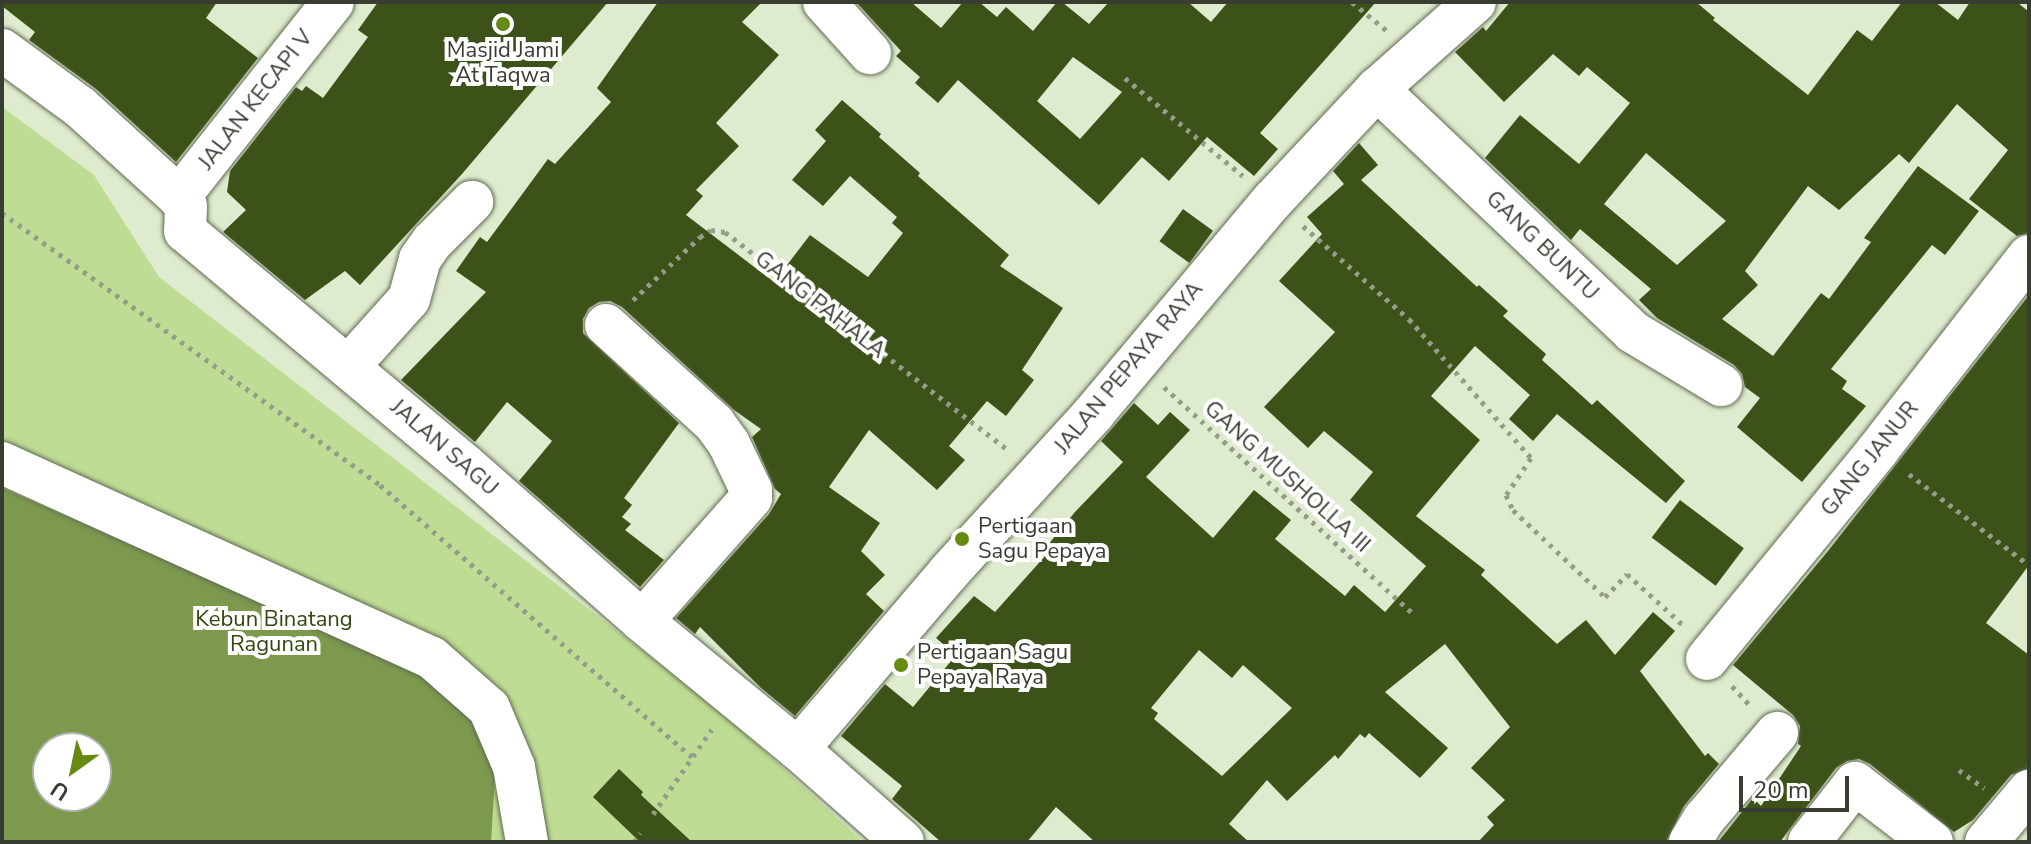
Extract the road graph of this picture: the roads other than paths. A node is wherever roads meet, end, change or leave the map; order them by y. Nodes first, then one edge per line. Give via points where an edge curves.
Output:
1 (333, 2) edge
2 (824, 2) edge
3 (1475, 2) edge
4 (2, 50) edge
5 (870, 53) dead end
6 (1377, 89) junction
7 (179, 197) junction
8 (472, 202) dead end
9 (2029, 256) edge
10 (606, 325) road end
11 (348, 367) junction
12 (1721, 385) dead end
13 (2, 463) edge
14 (642, 621) junction
15 (1707, 659) dead end
16 (1777, 733) dead end
17 (798, 749) junction
18 (2029, 791) edge
19 (527, 842) edge
20 (903, 842) edge
21 (1690, 842) edge
22 (1809, 842) edge
23 (1932, 842) edge
24 (1986, 842) edge

1 - 7 street, JALAN KECAPI V
2 - 5 street
3 - 6 street, JALAN PEPAYA RAYA
4 - 7 street via 80,107
6 - 12 street, GANG BUNTU via 1633,332
6 - 17 street, JALAN PEPAYA RAYA via 1273,200 1138,363
7 - 11 street, JALAN SAGU via 186,206 185,231
8 - 11 street via 432,242 420,259 409,299
9 - 15 street, GANG JANUR
10 - 14 street via 714,423 751,490 751,498
11 - 14 street, JALAN SAGU
13 - 19 street via 432,658 489,708 514,767
14 - 17 street, JALAN SAGU
16 - 21 street
17 - 20 street, JALAN SAGU
18 - 24 street
22 - 23 street via 1855,783

